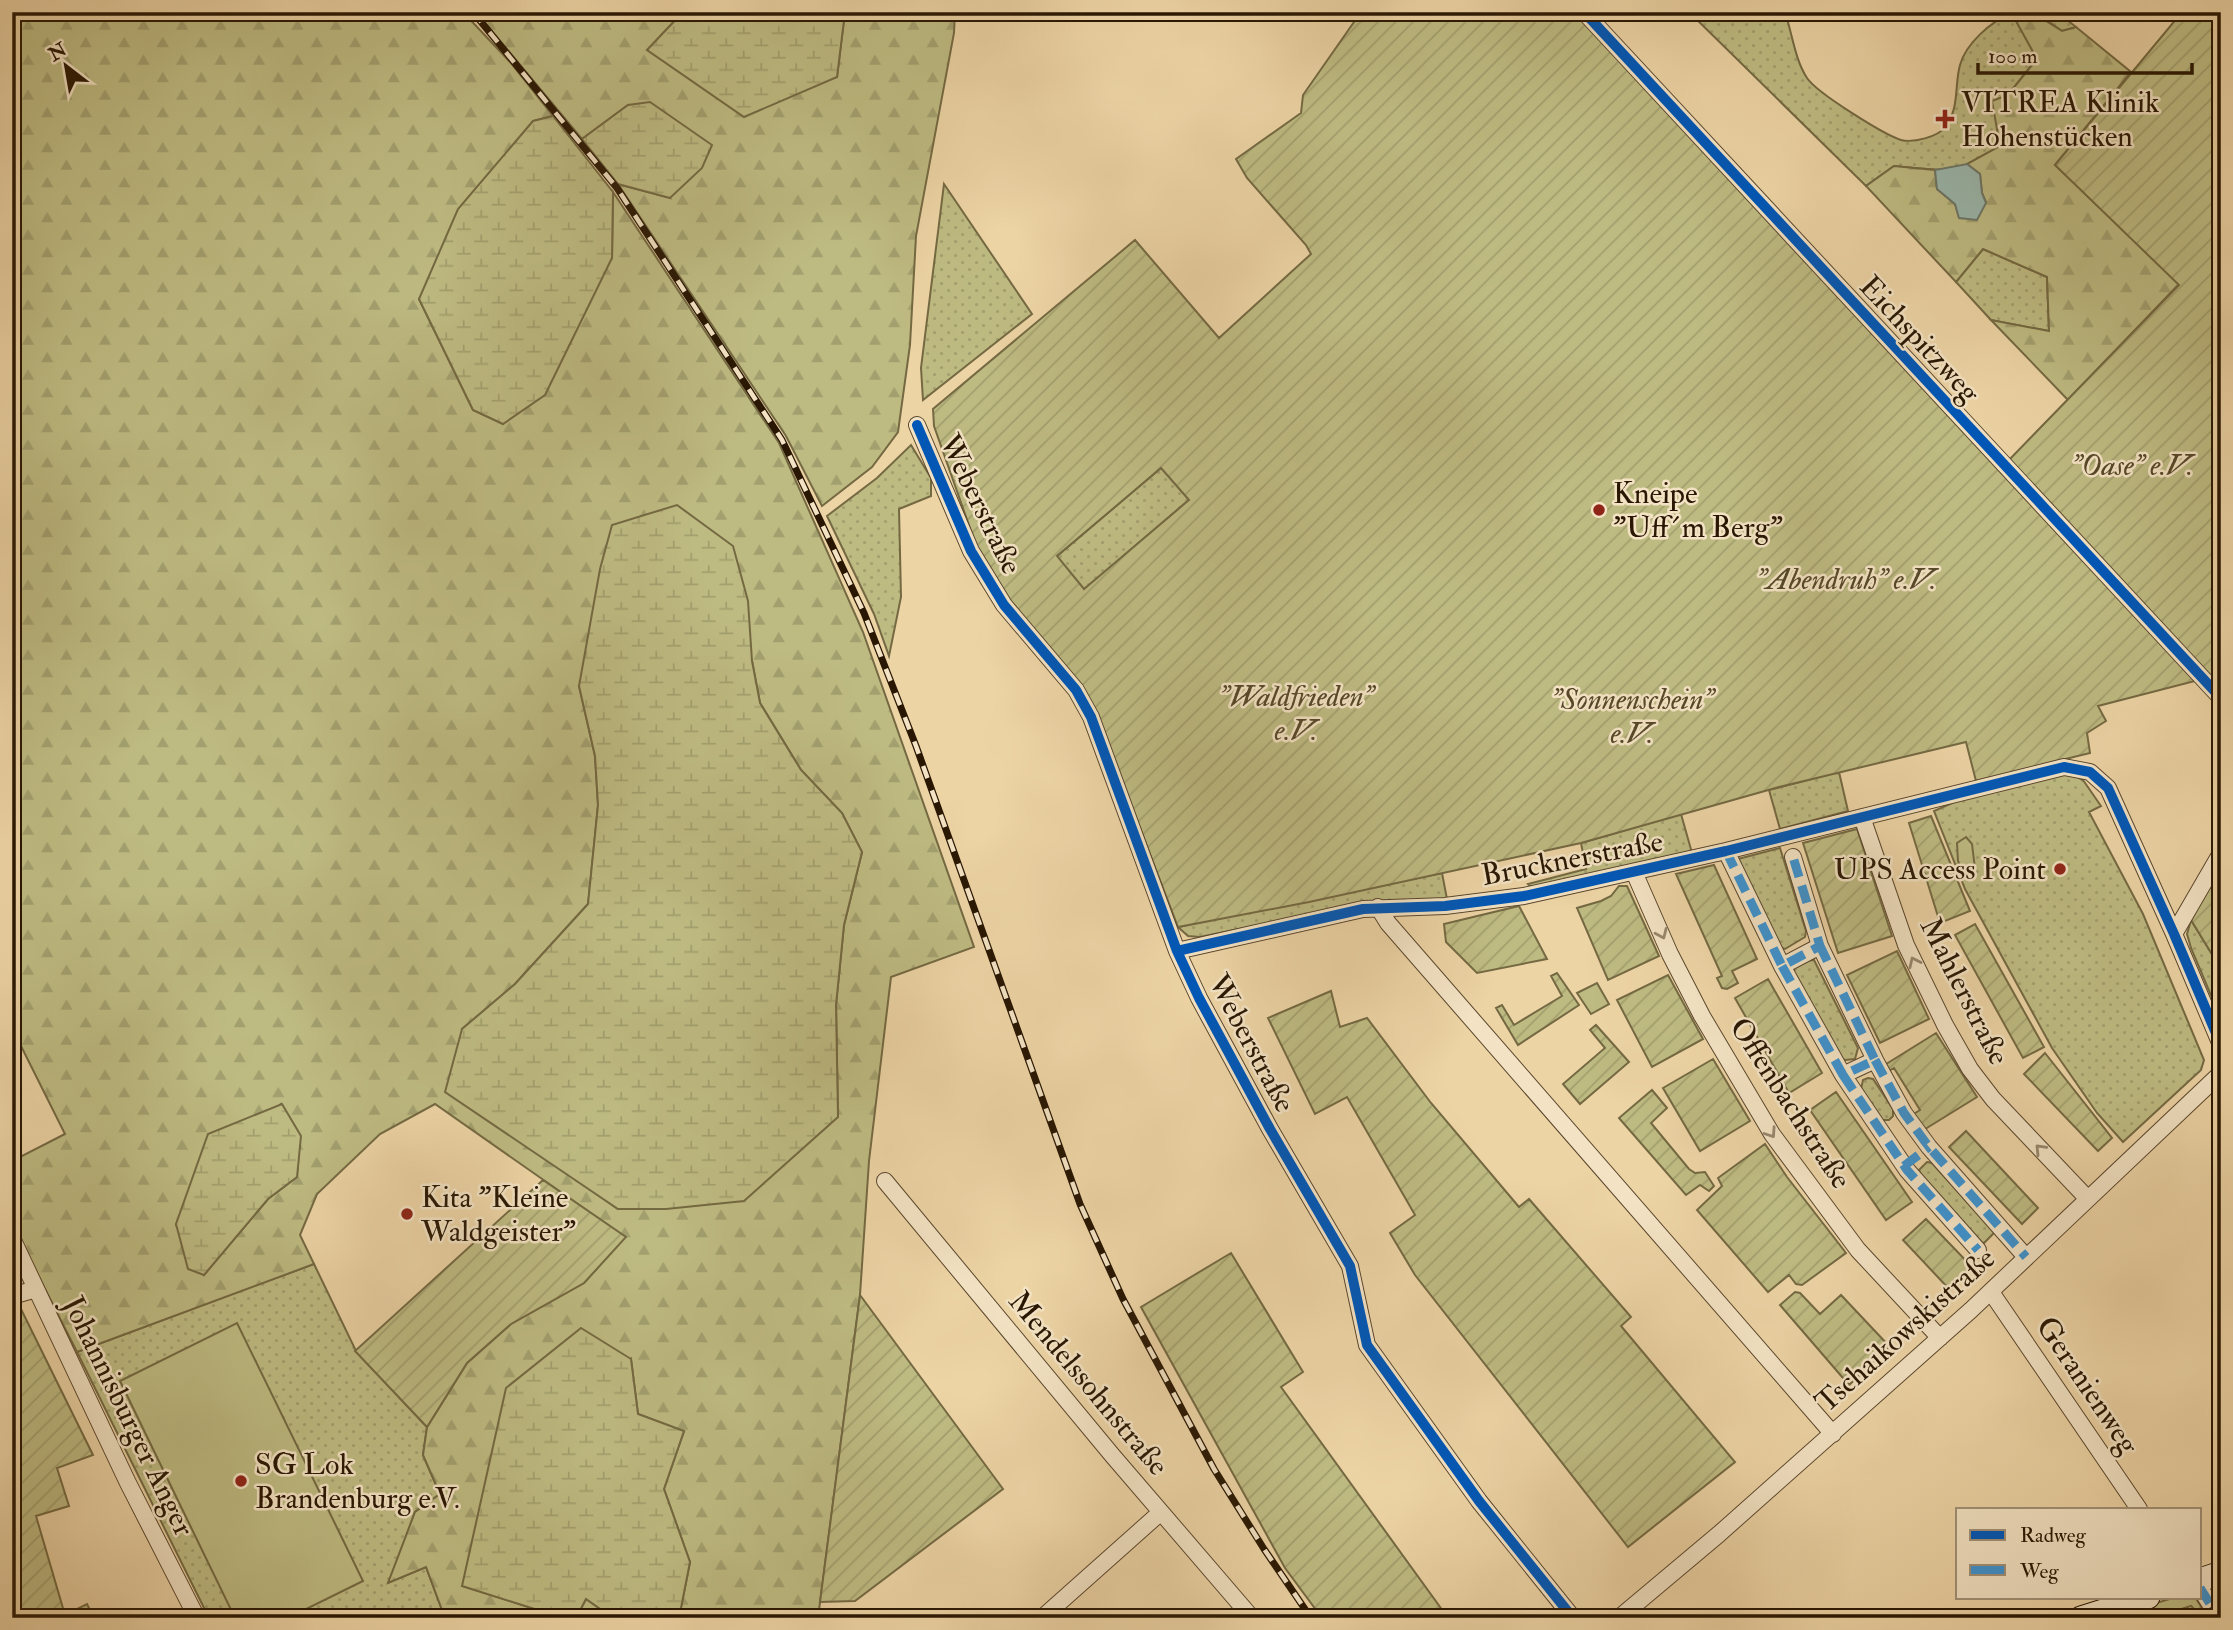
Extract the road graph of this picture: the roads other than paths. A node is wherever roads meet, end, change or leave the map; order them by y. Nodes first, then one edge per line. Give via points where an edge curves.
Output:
1 (1584, 12) edge
2 (917, 425) dead end
3 (2221, 698) edge
4 (1862, 817) junction
5 (1727, 851) junction
6 (2221, 853) edge
7 (1793, 857) dead end
8 (1634, 872) junction
9 (1378, 907) junction
10 (2175, 934) junction
11 (1820, 946) junction
12 (1177, 951) junction
13 (1782, 966) junction
14 (2221, 1045) edge
15 (1875, 1060) junction
16 (2221, 1073) edge
17 (1843, 1075) junction
18 (1929, 1147) junction
19 (1905, 1166) junction
20 (885, 1181) dead end
21 (2087, 1198) junction
22 (12, 1238) edge
23 (1978, 1250) dead end
24 (2026, 1257) junction
25 (36, 1289) junction
26 (1991, 1292) junction
27 (12, 1296) edge
28 (1940, 1338) junction
29 (1833, 1434) junction
30 (2137, 1508) edge
31 (1161, 1512) junction
32 (2221, 1573) edge
33 (2202, 1579) edge
34 (2202, 1591) edge
35 (2145, 1598) edge
36 (197, 1618) edge
37 (1042, 1618) edge
38 (1252, 1618) edge
39 (1573, 1618) edge
40 (1619, 1618) edge
41 (2081, 1618) edge
42 (2219, 1618) edge

1 - 3 street, Eichspitzweg
2 - 12 street, Weberstraße via 971,551 1004,604 1076,690 1091,717
4 - 5 street, Brucknerstraße
4 - 10 street, Brucknerstraße via 2064,767 2090,772 2108,788
21 -> 4 street, Mahlerstraße via 1993,1099 1964,1059 1906,945
5 - 8 street, Brucknerstraße
5 - 13 street
6 - 10 street
7 - 11 street
8 - 9 street, Brucknerstraße via 1524,896 1446,906
8 -> 28 street, Offenbachstraße via 1702,1016 1772,1134 1858,1250
9 - 12 street, Brucknerstraße
9 - 29 street
10 - 14 street, Brucknerstraße
11 - 13 street
11 - 15 street
12 - 39 street, Weberstraße via 1270,1129 1350,1266 1367,1345 1479,1501
13 - 17 street
15 - 17 street
15 - 18 street
16 - 21 street, Tschaikowskistraße
17 - 19 street
18 - 19 street
18 - 24 street
19 - 23 street
20 - 31 street, Mendelssohnstraße
21 - 24 street, Tschaikowskistraße
22 - 25 street, Johannisburger Anger
24 - 26 street, Tschaikowskistraße
25 - 27 street
25 - 36 street, Johannisburger Anger
26 - 28 street, Tschaikowskistraße
26 - 30 street, Geranienweg
28 - 29 street, Tschaikowskistraße
29 - 40 street, Tschaikowskistraße
31 - 37 street
31 - 38 street, Mendelssohnstraße
32 - 33 street
34 - 42 street
35 - 41 street

